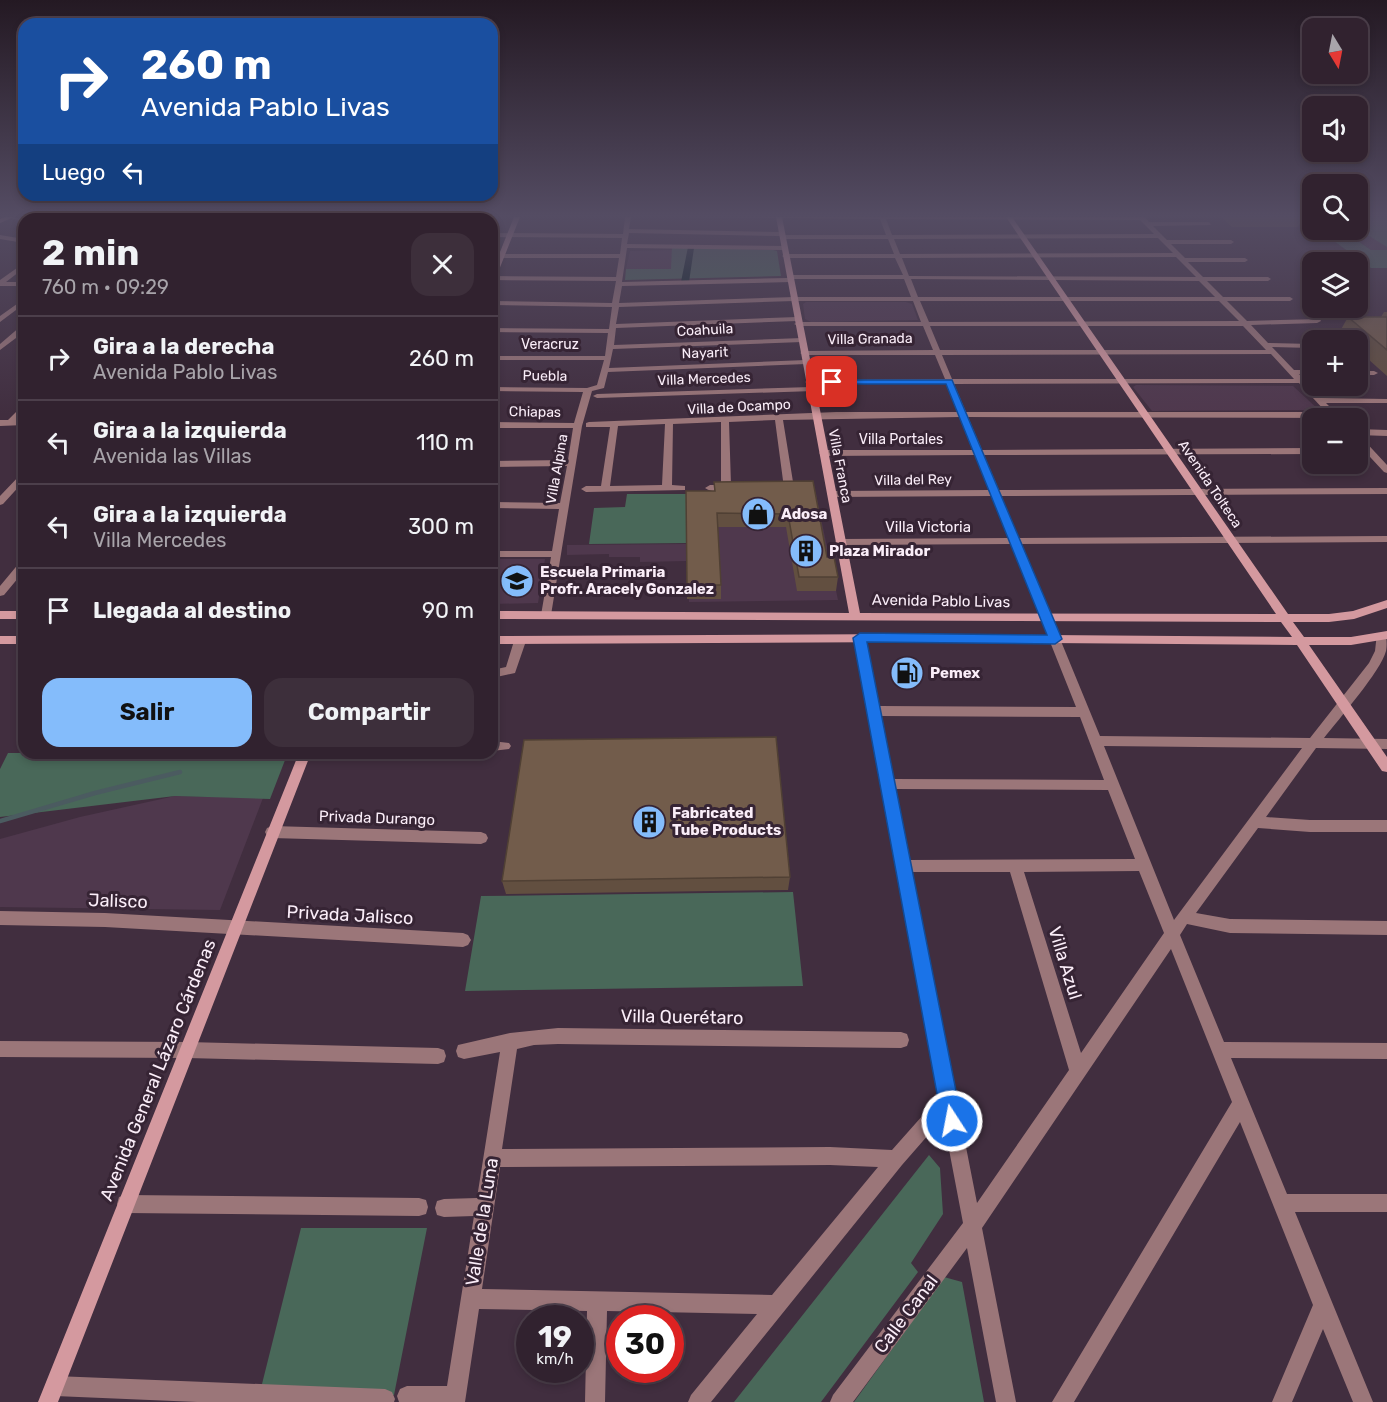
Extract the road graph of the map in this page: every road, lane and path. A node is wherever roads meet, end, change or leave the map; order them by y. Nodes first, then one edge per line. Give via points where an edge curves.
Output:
1 (619, 282) edge
2 (792, 282) edge
3 (908, 282) edge
4 (1053, 282) edge
5 (1204, 282) edge
6 (0, 283) edge
7 (18, 284) edge
8 (795, 299) junction
9 (916, 299) junction
10 (1065, 299) junction
11 (1221, 299) junction
12 (1290, 299) dead end
13 (498, 303) edge
14 (616, 305) junction
15 (18, 306) edge
16 (0, 320) edge
17 (798, 321) junction
18 (1317, 321) dead end
19 (925, 323) junction
20 (1244, 323) junction
21 (1082, 324) junction
22 (612, 328) junction
23 (498, 330) edge
24 (18, 333) edge
25 (0, 338) edge
26 (12, 338) junction
27 (18, 338) edge
28 (802, 340) junction
29 (1302, 346) edge
30 (610, 347) junction
31 (0, 348) edge
32 (1269, 348) junction
33 (936, 351) junction
34 (1101, 352) junction
35 (498, 358) edge
36 (608, 358) junction
37 (805, 358) junction
38 (606, 370) junction
39 (1291, 372) junction
40 (1302, 372) edge
41 (1368, 373) edge
42 (1374, 373) dead end
43 (949, 381) junction
44 (1122, 381) junction
45 (1301, 381) junction
46 (810, 385) junction
47 (498, 389) edge
48 (588, 390) junction
49 (598, 392) junction
50 (1319, 400) junction
51 (1387, 401) edge
52 (1327, 408) edge
53 (1144, 414) junction
54 (18, 415) edge
55 (963, 415) junction
56 (816, 416) junction
57 (1302, 416) edge
58 (780, 419) junction
59 (725, 421) junction
60 (11, 422) junction
61 (18, 422) edge
62 (0, 423) edge
63 (669, 424) junction
64 (498, 425) edge
65 (589, 425) dead end
66 (614, 425) junction
67 (578, 426) junction
68 (1368, 432) edge
69 (1387, 433) edge
70 (1169, 451) junction
71 (1302, 451) edge
72 (1370, 451) edge
73 (979, 452) junction
74 (824, 453) junction
75 (571, 463) junction
76 (498, 464) edge
77 (1387, 470) edge
78 (18, 482) edge
79 (667, 488) junction
80 (682, 488) dead end
81 (710, 488) edge
82 (778, 488) edge
83 (586, 489) dead end
84 (605, 489) junction
85 (995, 491) junction
86 (1387, 491) edge
87 (1197, 492) junction
88 (832, 494) junction
89 (0, 502) edge
90 (498, 505) edge
91 (564, 506) junction
92 (1230, 539) junction
93 (1387, 539) edge
94 (840, 542) junction
95 (1015, 542) junction
96 (498, 554) edge
97 (556, 554) junction
98 (18, 572) edge
99 (0, 594) edge
100 (1387, 604) edge
101 (0, 615) edge
102 (18, 615) edge
103 (498, 615) edge
104 (546, 615) junction
105 (855, 615) junction
106 (1047, 618) junction
107 (1284, 618) junction
108 (1384, 635) edge
109 (860, 638) junction
110 (1055, 639) junction
111 (0, 640) edge
112 (18, 640) edge
113 (498, 640) edge
114 (520, 641) junction
115 (1299, 641) junction
116 (1374, 665) junction
117 (1387, 667) edge
118 (498, 673) edge
119 (1344, 705) junction
120 (874, 711) junction
121 (1084, 712) junction
122 (1096, 741) junction
123 (1313, 743) junction
124 (1371, 744) junction
125 (1387, 744) edge
126 (302, 759) edge
127 (1387, 767) edge
128 (887, 784) junction
129 (1113, 785) junction
130 (1254, 822) junction
131 (1387, 826) edge
132 (272, 832) junction
133 (481, 838) dead end
134 (1144, 865) junction
135 (903, 866) junction
136 (1015, 866) junction
137 (1184, 917) junction
138 (0, 918) edge
139 (1387, 928) edge
140 (235, 929) junction
141 (1173, 933) junction
142 (463, 940) dead end
143 (901, 1040) dead end
144 (510, 1041) junction
145 (0, 1049) edge
146 (187, 1050) junction
147 (1221, 1050) junction
148 (464, 1051) dead end
149 (1387, 1051) edge
150 (438, 1056) dead end
151 (1078, 1071) junction
152 (948, 1100) junction
153 (1242, 1102) junction
154 (492, 1158) junction
155 (896, 1159) junction
156 (1283, 1203) junction
157 (1387, 1203) edge
158 (126, 1204) junction
159 (419, 1207) dead end
160 (484, 1207) junction
161 (444, 1208) dead end
162 (972, 1226) junction
163 (471, 1299) junction
164 (597, 1302) junction
165 (1324, 1303) junction
166 (775, 1305) junction
167 (51, 1394) edge
168 (407, 1396) dead end
169 (385, 1399) dead end
170 (455, 1399) edge
171 (595, 1402) edge
172 (698, 1402) edge
173 (840, 1402) edge
174 (1006, 1402) edge
175 (1062, 1402) edge
176 (1282, 1402) edge
177 (1363, 1402) edge

1 - 14 street
2 - 8 street, Villa Franca
3 - 9 street
4 - 10 street, Avenida Tolteca
5 - 11 street
6 - 7 street
8 - 9 street
8 - 14 street
8 - 17 street, Villa Franca
9 - 10 street
9 - 19 street
10 - 11 street
10 - 21 street, Avenida Tolteca
11 - 12 street
11 - 20 street
13 - 14 street
14 - 22 street
15 - 16 street
17 - 19 street
17 - 22 street
17 - 28 street, Villa Franca
18 - 20 street
19 - 21 street
19 - 33 street
20 - 21 street
20 - 32 street
21 - 34 street, Avenida Tolteca
22 - 23 street
22 - 30 street
24 - 26 street
25 - 26 street
26 - 27 street
26 - 31 street
28 - 30 street, Coahuila
28 - 37 street, Villa Franca
29 - 32 street, Villa Granada
30 - 36 street
32 - 34 street, Villa Granada
32 - 39 street
33 - 34 street, Villa Granada
33 - 37 street, Villa Granada
33 - 43 street
34 - 44 street, Avenida Tolteca
35 - 36 street, Veracruz
36 - 38 street
37 - 38 street, Nayarit
37 - 46 street, Villa Franca
38 - 49 street
39 - 40 street
39 - 45 street
41 - 42 street
43 - 44 street, Villa Mercedes
43 - 46 street, Villa Mercedes
43 - 55 street
44 - 45 street, Villa Mercedes
44 - 53 street, Avenida Tolteca
45 - 50 street
46 - 49 street, Villa Mercedes
46 - 56 street, Villa Franca
47 - 48 street, Puebla
48 - 49 street, Puebla
48 - 67 street, Villa Alpina
50 - 51 street
50 - 52 street
53 - 55 street, Villa de Ocampo
53 - 57 street, Villa de Ocampo
53 - 70 street, Avenida Tolteca
54 - 60 street
55 - 56 street, Villa de Ocampo
55 - 73 street
56 - 58 street, Villa de Ocampo
56 - 74 street, Villa Franca
58 - 59 street, Villa de Ocampo
58 - 82 street via 793,488
59 - 63 street, Villa de Ocampo
59 - 81 street via 731,488
60 - 61 street
60 - 62 street
63 - 66 street, Villa de Ocampo
63 - 79 street
64 - 67 street, Chiapas
65 - 66 street, Villa de Ocampo
66 - 84 street
67 - 75 street, Villa Alpina
68 - 69 street
70 - 71 street, Villa Portales
70 - 73 street, Villa Portales
70 - 87 street, Avenida Tolteca
72 - 77 street
73 - 74 street, Villa Portales
73 - 85 street
74 - 88 street, Villa Franca
75 - 76 street
75 - 91 street, Villa Alpina
78 - 89 street
79 - 80 street
79 - 84 street
83 - 84 street
85 - 87 street, Villa del Rey
85 - 88 street, Villa del Rey
85 - 95 street
86 - 87 street, Villa del Rey
87 - 92 street, Avenida Tolteca
88 - 94 street, Villa Franca
90 - 91 street
91 - 97 street, Villa Alpina
92 - 93 street, Villa Victoria
92 - 95 street, Villa Victoria
92 - 107 street, Avenida Tolteca
94 - 95 street, Villa Victoria
94 - 105 street, Villa Franca
95 - 106 street
96 - 97 street
97 - 104 street, Villa Alpina
98 - 99 street
100 - 107 street, Avenida Pablo Livas via 1354,615
101 - 102 street
103 - 104 street, Avenida Pablo Livas
104 - 105 street, Avenida Pablo Livas
105 - 106 street, Avenida Pablo Livas
106 - 107 street, Avenida Pablo Livas
106 - 110 street
107 - 115 street, Avenida Tolteca
108 - 115 street
108 - 116 street
109 - 110 street
109 - 114 street
109 - 120 street
110 - 115 street
110 - 121 street
111 - 112 street
113 - 114 street
114 - 118 street via 511,670
115 - 119 street, Avenida Tolteca
116 - 117 street
116 - 119 street, Calle Canal
119 - 123 street, Calle Canal
119 - 124 street, Avenida Tolteca
120 - 121 street
120 - 128 street
121 - 122 street
122 - 123 street
122 - 129 street
123 - 124 street
123 - 130 street, Calle Canal
124 - 125 street
124 - 127 street, Avenida Tolteca
126 - 132 street, Avenida General Lázaro Cárdenas
128 - 129 street
128 - 135 street
129 - 134 street
130 - 131 street
130 - 137 street, Calle Canal
132 - 133 street, Privada Durango
132 - 140 street, Avenida General Lázaro Cárdenas
134 - 136 street
134 - 141 street
135 - 136 street
135 - 152 street
136 - 151 street, Villa Azul
137 - 139 street via 1241,927
137 - 141 street, Calle Canal
138 - 140 street, Jalisco via 129,921
140 - 142 street, Privada Jalisco
140 - 146 street, Avenida General Lázaro Cárdenas
141 - 147 street
141 - 151 street, Calle Canal
143 - 144 street, Villa Querétaro via 595,1035
144 - 148 street, Villa Querétaro
144 - 154 street, Valle de la Luna
145 - 146 street
146 - 150 street
146 - 158 street, Avenida General Lázaro Cárdenas
147 - 149 street
147 - 153 street
151 - 162 street, Calle Canal
152 - 155 street
152 - 162 street
153 - 156 street
153 - 175 street
154 - 155 street
154 - 160 street, Valle de la Luna
155 - 166 street
156 - 157 street
156 - 165 street
158 - 159 street
158 - 167 street, Avenida General Lázaro Cárdenas
160 - 161 street
160 - 163 street, Valle de la Luna
162 - 173 street, Calle Canal
162 - 174 street
163 - 164 street
163 - 170 street, Valle de la Luna
164 - 166 street
164 - 171 street
165 - 176 street
165 - 177 street
166 - 172 street
167 - 169 street
168 - 170 street

